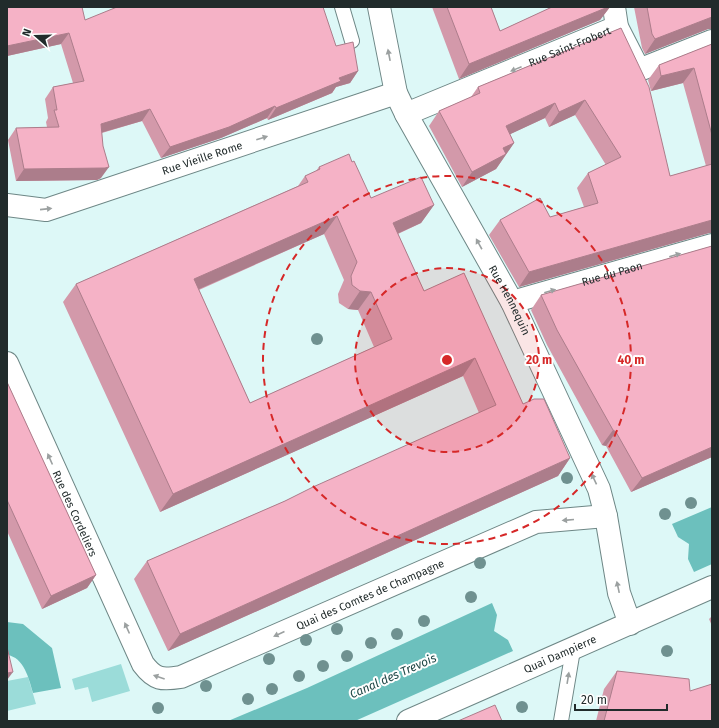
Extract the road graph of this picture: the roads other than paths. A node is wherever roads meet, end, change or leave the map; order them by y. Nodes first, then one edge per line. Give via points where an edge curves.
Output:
1 (342, 7) edge
2 (379, 7) edge
3 (615, 17) edge
4 (352, 41) edge
5 (712, 41) edge
6 (396, 93) junction
7 (406, 114) junction
8 (7, 205) edge
9 (712, 245) edge
10 (512, 302) junction
11 (7, 363) edge
12 (606, 516) junction
13 (712, 587) edge
14 (630, 624) junction
15 (573, 650) junction
16 (143, 664) joint
17 (408, 721) edge
18 (561, 721) edge

1 - 4 lane
6 -> 2 street, Rue Hennequin
3 - 5 street, Rue Saint-Frobert via 639,70
3 -> 7 street, Rue Saint-Frobert
6 - 7 street, Rue Hennequin
8 -> 6 street, Rue Vieille Rome via 46,210
10 -> 7 street, Rue Hennequin
10 -> 9 street, Rue du Paon
12 -> 10 street, Rue Hennequin via 599,489
16 -> 11 street, Rue des Cordeliers
14 -> 12 street, Rue Hennequin via 619,593
12 -> 16 street, Quai des Comtes de Champagne via 536,522 182,677 164,680 151,674
13 - 14 street, Quai Dampierre
14 - 15 street, Quai Dampierre
15 - 17 street, Quai Dampierre
18 -> 15 lane

